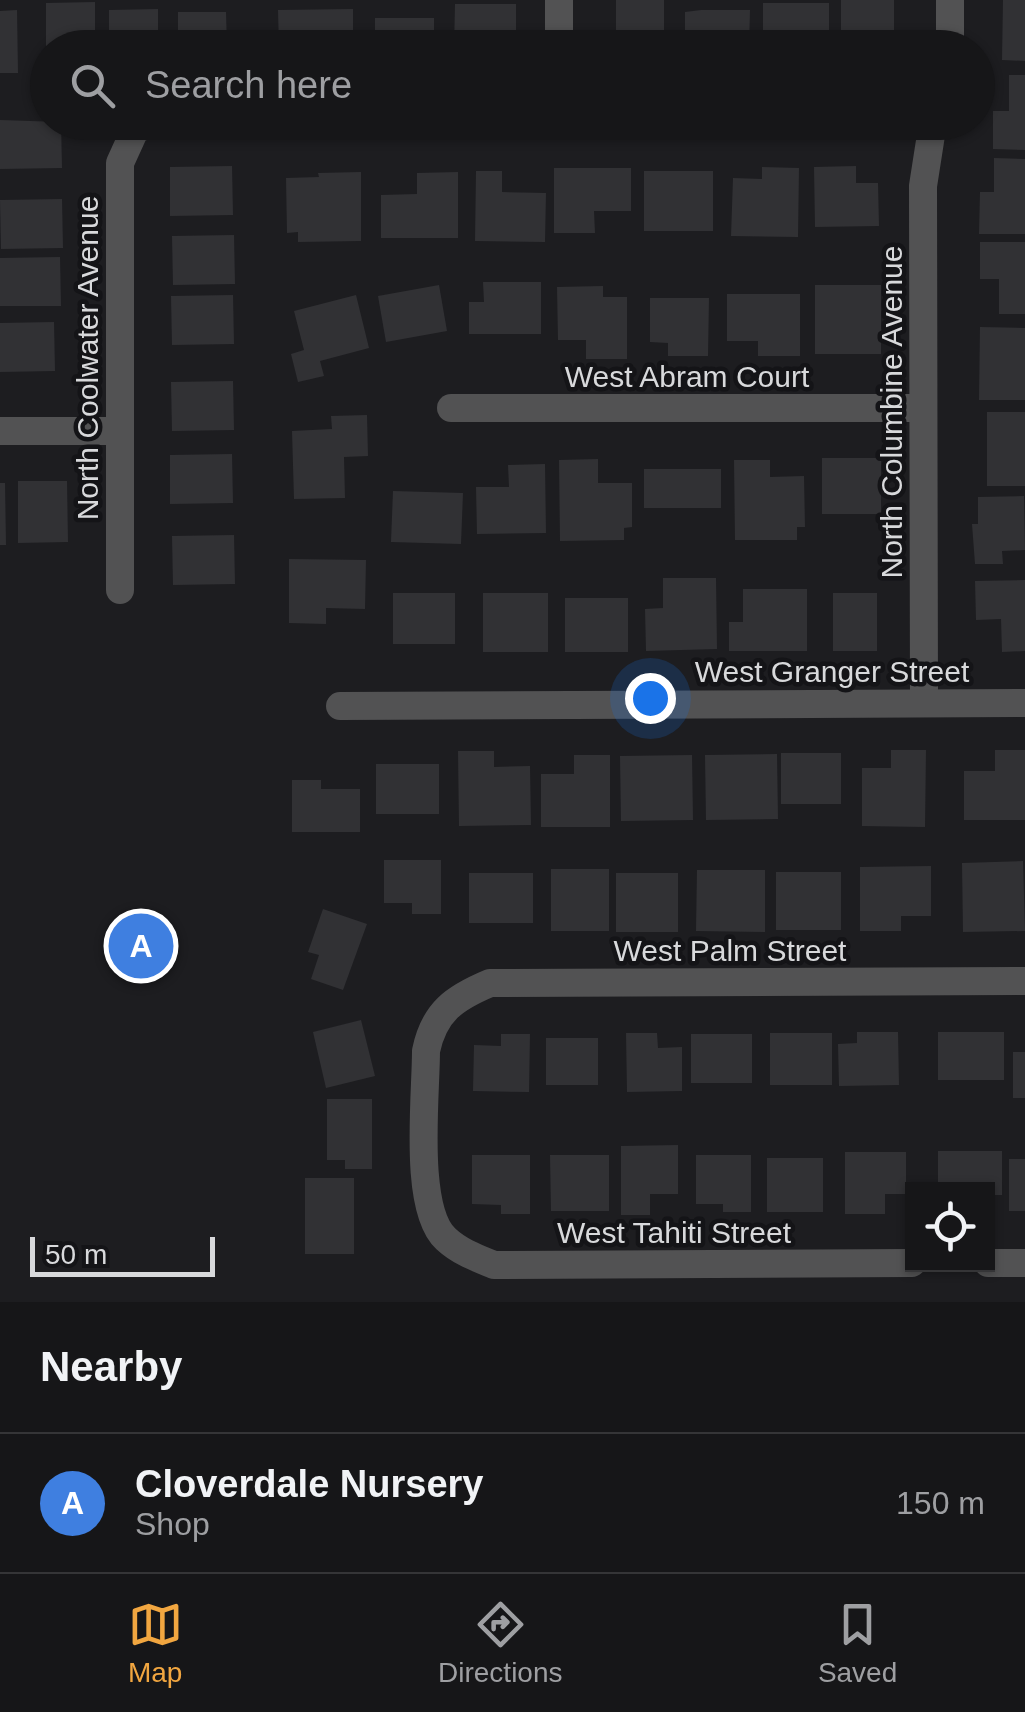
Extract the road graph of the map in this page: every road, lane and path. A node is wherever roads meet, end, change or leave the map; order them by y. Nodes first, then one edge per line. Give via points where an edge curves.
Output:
1 (560, 0) edge
2 (950, 0) edge
3 (559, 30) edge
4 (950, 30) edge
5 (135, 140) edge
6 (929, 140) edge
7 (451, 408) dead end
8 (924, 408) junction
9 (0, 431) edge
10 (120, 431) junction
11 (120, 590) dead end
12 (1025, 702) edge
13 (924, 703) junction
14 (340, 706) dead end
15 (1025, 981) edge
16 (444, 1238) joint
17 (905, 1263) edge
18 (995, 1263) edge
19 (1025, 1263) edge

1 - 3 street
2 - 4 street
5 - 10 street, North Coolwater Avenue via 120,163
6 - 8 street, North Columbine Avenue via 923,186
7 - 8 street, West Abram Court
8 - 13 street, North Columbine Avenue
9 - 10 street
10 - 11 street, North Coolwater Avenue
12 - 13 street, West Granger Street
13 - 14 street, West Granger Street
15 - 16 street, West Palm Street via 490,983 462,994 442,1009 426,1051 425,1194
16 - 17 street, West Tahiti Street via 494,1265
18 - 19 street

